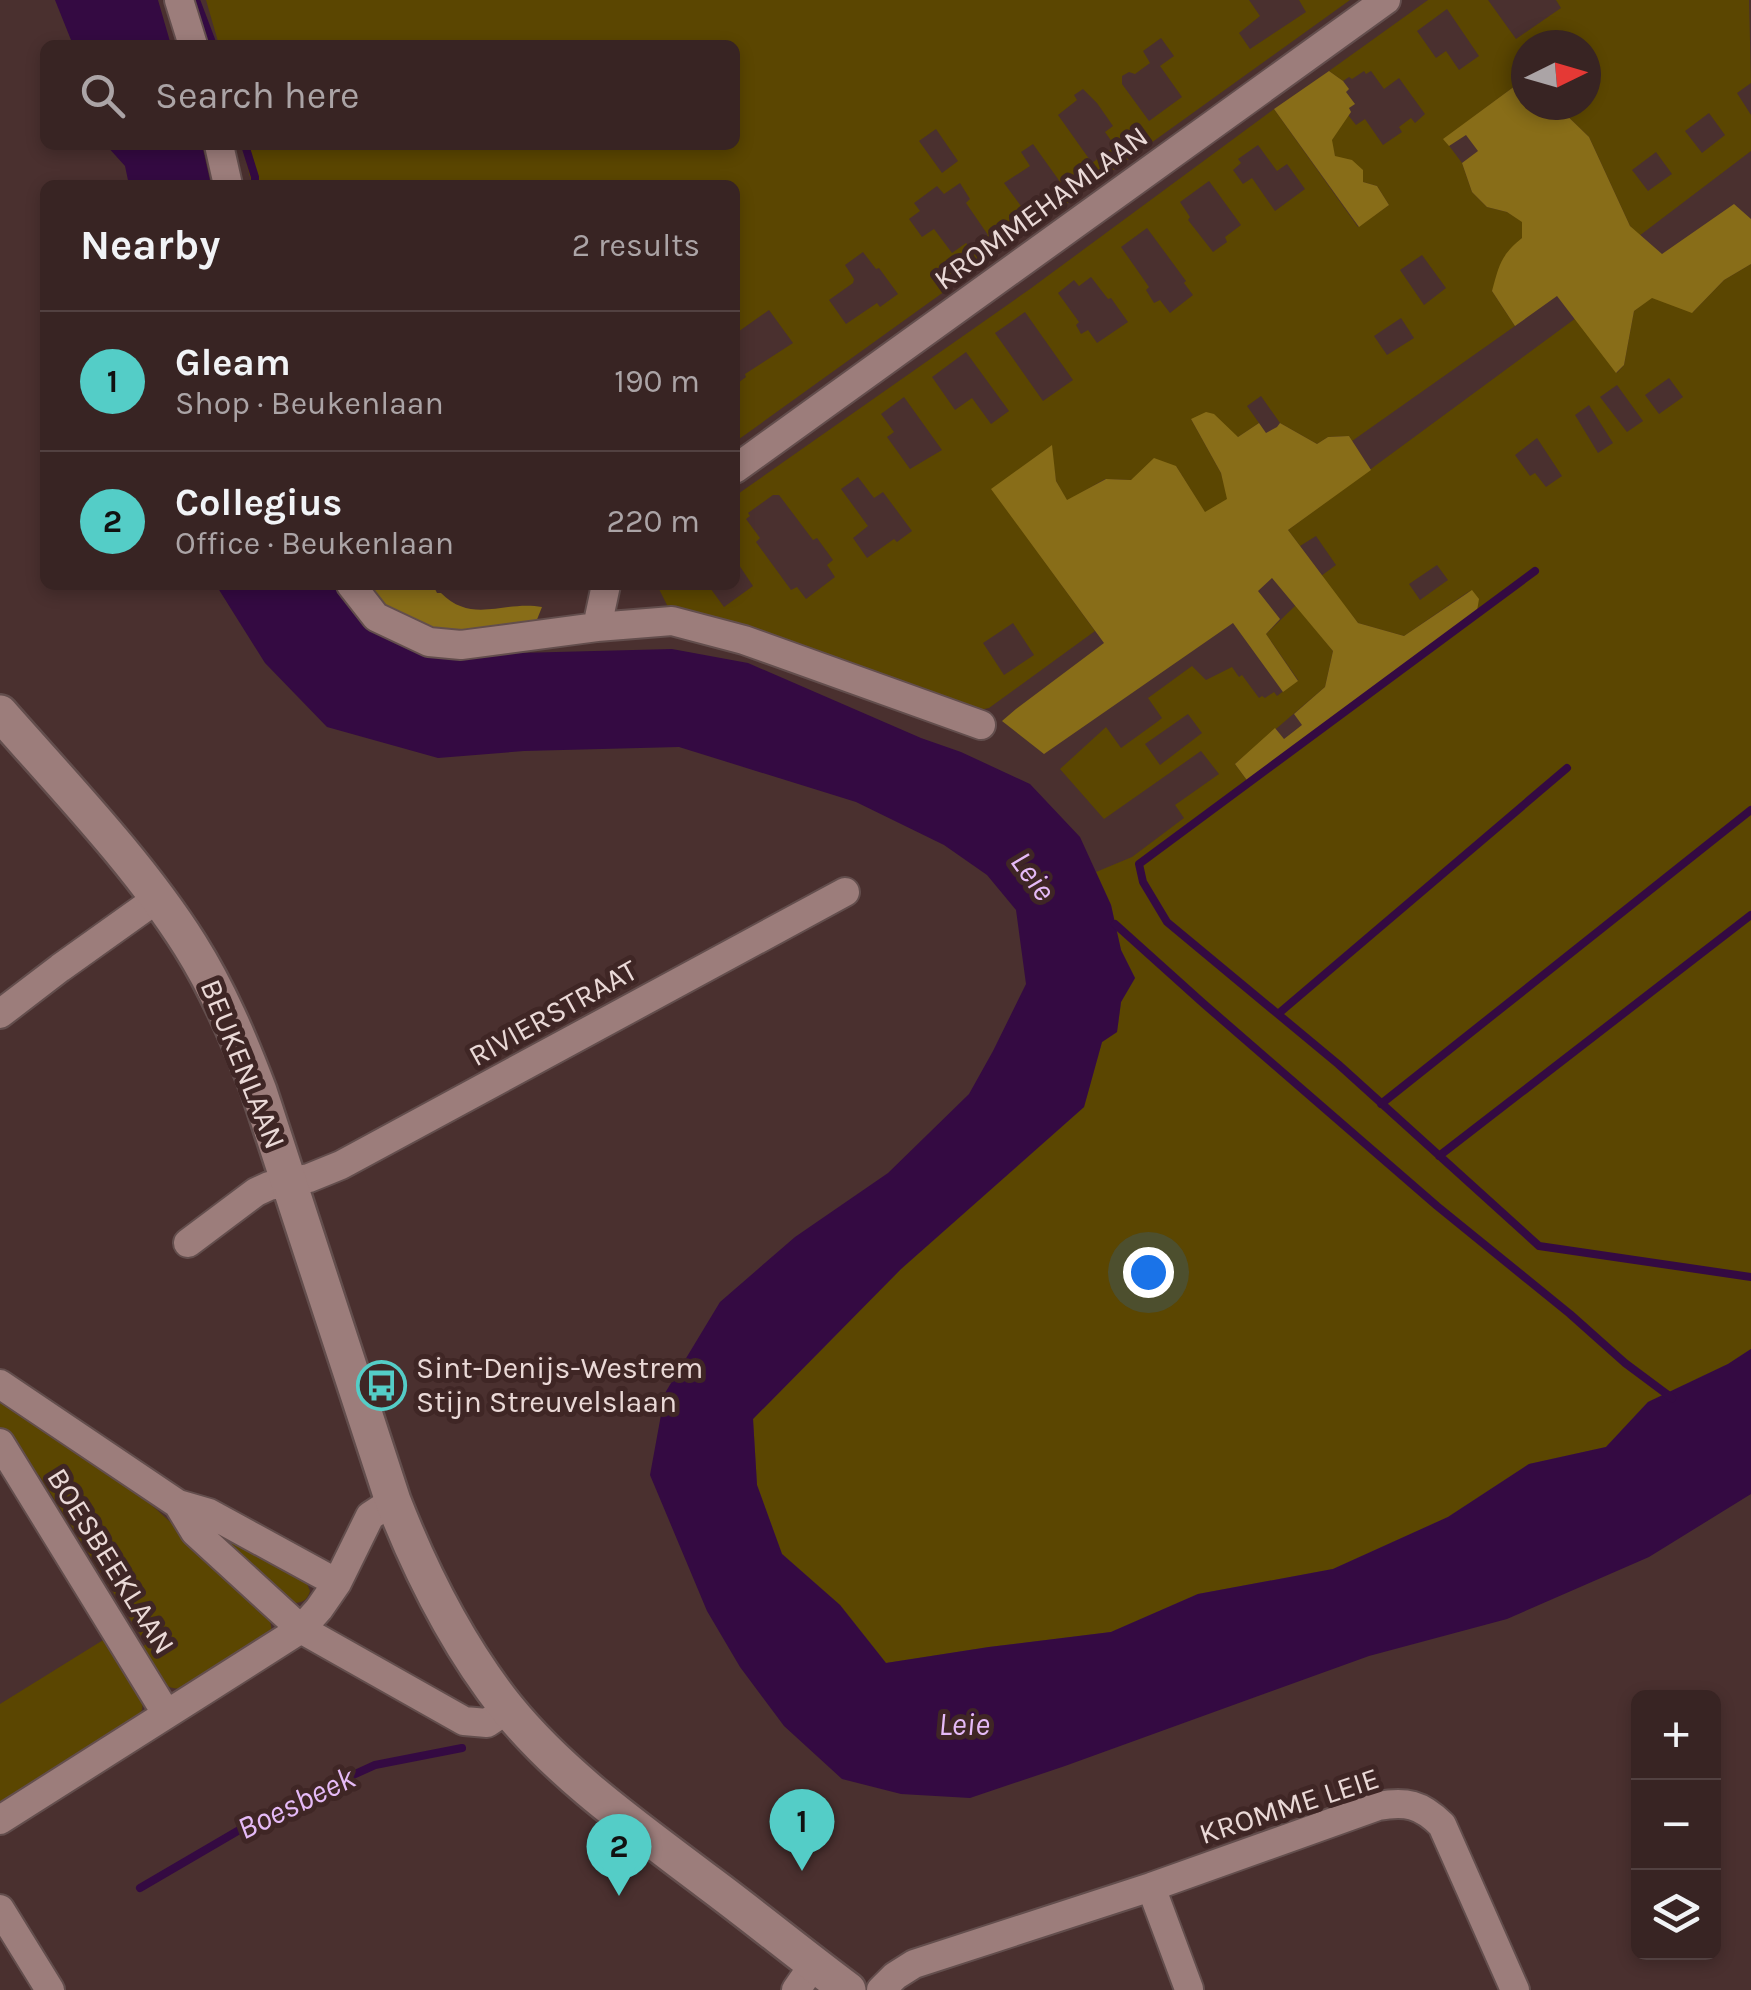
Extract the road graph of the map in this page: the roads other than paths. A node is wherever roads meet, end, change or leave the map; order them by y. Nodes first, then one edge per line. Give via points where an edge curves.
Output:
1 (179, 0) edge
2 (1386, 0) edge
3 (191, 40) edge
4 (220, 150) edge
5 (227, 180) edge
6 (740, 465) edge
7 (356, 590) edge
8 (605, 590) edge
9 (597, 627) junction
10 (0, 713) edge
11 (980, 724) dead end
12 (845, 892) dead end
13 (158, 898) junction
14 (0, 1014) edge
15 (289, 1182) junction
16 (188, 1243) dead end
17 (0, 1384) edge
18 (0, 1443) edge
19 (393, 1501) junction
20 (178, 1504) junction
21 (337, 1583) junction
22 (301, 1630) junction
23 (508, 1709) junction
24 (166, 1713) junction
25 (0, 1820) edge
26 (1151, 1888) junction
27 (0, 1909) edge
28 (806, 1977) edge
29 (1189, 1989) edge
30 (50, 1990) edge
31 (848, 1990) edge
32 (881, 1990) edge
33 (1515, 1990) edge

1 - 3 street
2 - 6 street, KROMMEHAMLAAN
4 - 5 street
7 - 9 street via 376,618 429,642 461,645
8 - 9 street
9 - 11 street via 672,621
10 - 13 street, BEUKENLAAN
12 - 15 street, RIVIERSTRAAT via 340,1165
13 - 14 street
13 - 15 street, BEUKENLAAN via 236,1032
15 - 16 street, BEUKENLAAN via 256,1192
15 - 19 street, BEUKENLAAN
17 - 20 street, BOESBEEKLAAN
18 - 24 street, BOESBEEKLAAN
19 - 21 street via 370,1516
19 - 23 street, BEUKENLAAN via 438,1602
20 - 21 street, BOESBEEKLAAN via 209,1513
20 - 22 street, BOESBEEKLAAN via 195,1532
21 - 22 street
22 - 23 street via 464,1721 487,1724
22 - 24 street
23 - 28 street, BEUKENLAAN via 556,1762
24 - 25 street
26 - 29 street
26 - 32 street, KROMME LEIE via 914,1964
26 - 33 street, KROMME LEIE via 1378,1806 1415,1806 1442,1825
27 - 30 street
28 - 31 street, BEUKENLAAN

